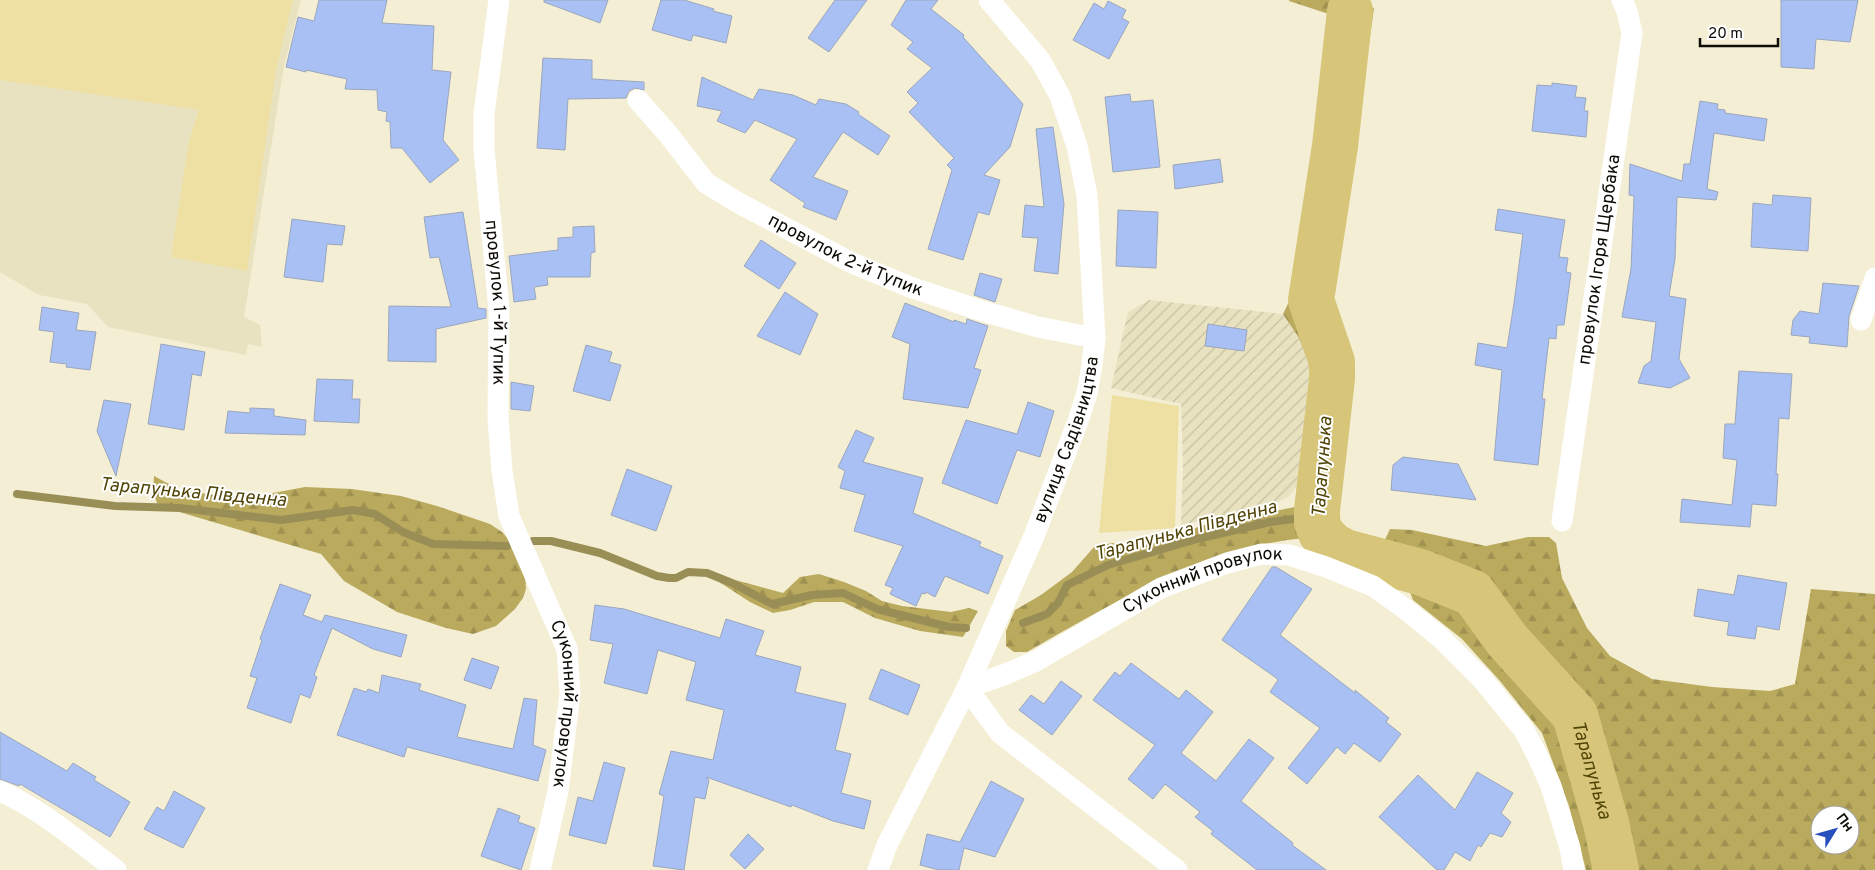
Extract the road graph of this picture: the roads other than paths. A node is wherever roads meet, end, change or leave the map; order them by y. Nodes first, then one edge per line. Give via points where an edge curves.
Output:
1 (499, 0) edge
2 (989, 0) edge
3 (1622, 0) edge
4 (638, 100) dead end
5 (1875, 278) edge
6 (1861, 320) dead end
7 (1095, 338) junction
8 (1562, 521) dead end
9 (545, 598) joint
10 (967, 688) junction
11 (0, 790) edge
12 (116, 870) edge
13 (540, 870) edge
14 (878, 870) edge
15 (1177, 870) edge
16 (1574, 870) edge

1 - 9 street, провулок 1-й Тупик via 484,123 487,196 499,310 498,419 502,471 509,516
2 - 7 street, вулиця Садівництва via 1040,60 1060,96 1074,139 1088,195
3 - 8 street, провулок Ігоря Щербака via 1632,33
4 - 7 street, провулок 2-й Тупик via 706,183 850,262 976,309 1038,327
5 - 6 street
7 - 10 street, вулиця Садівництва via 1087,393 1078,421 1034,536
9 - 13 street, Суконний провулок via 567,649 570,693 558,791
10 - 14 street, вулиця Садівництва via 887,845
10 - 15 street via 1000,733
10 - 16 street, Суконний провулок via 1036,661 1162,588 1262,554 1289,555 1373,586 1441,638 1482,679 1524,730 1538,757 1570,848
11 - 12 street via 44,817

